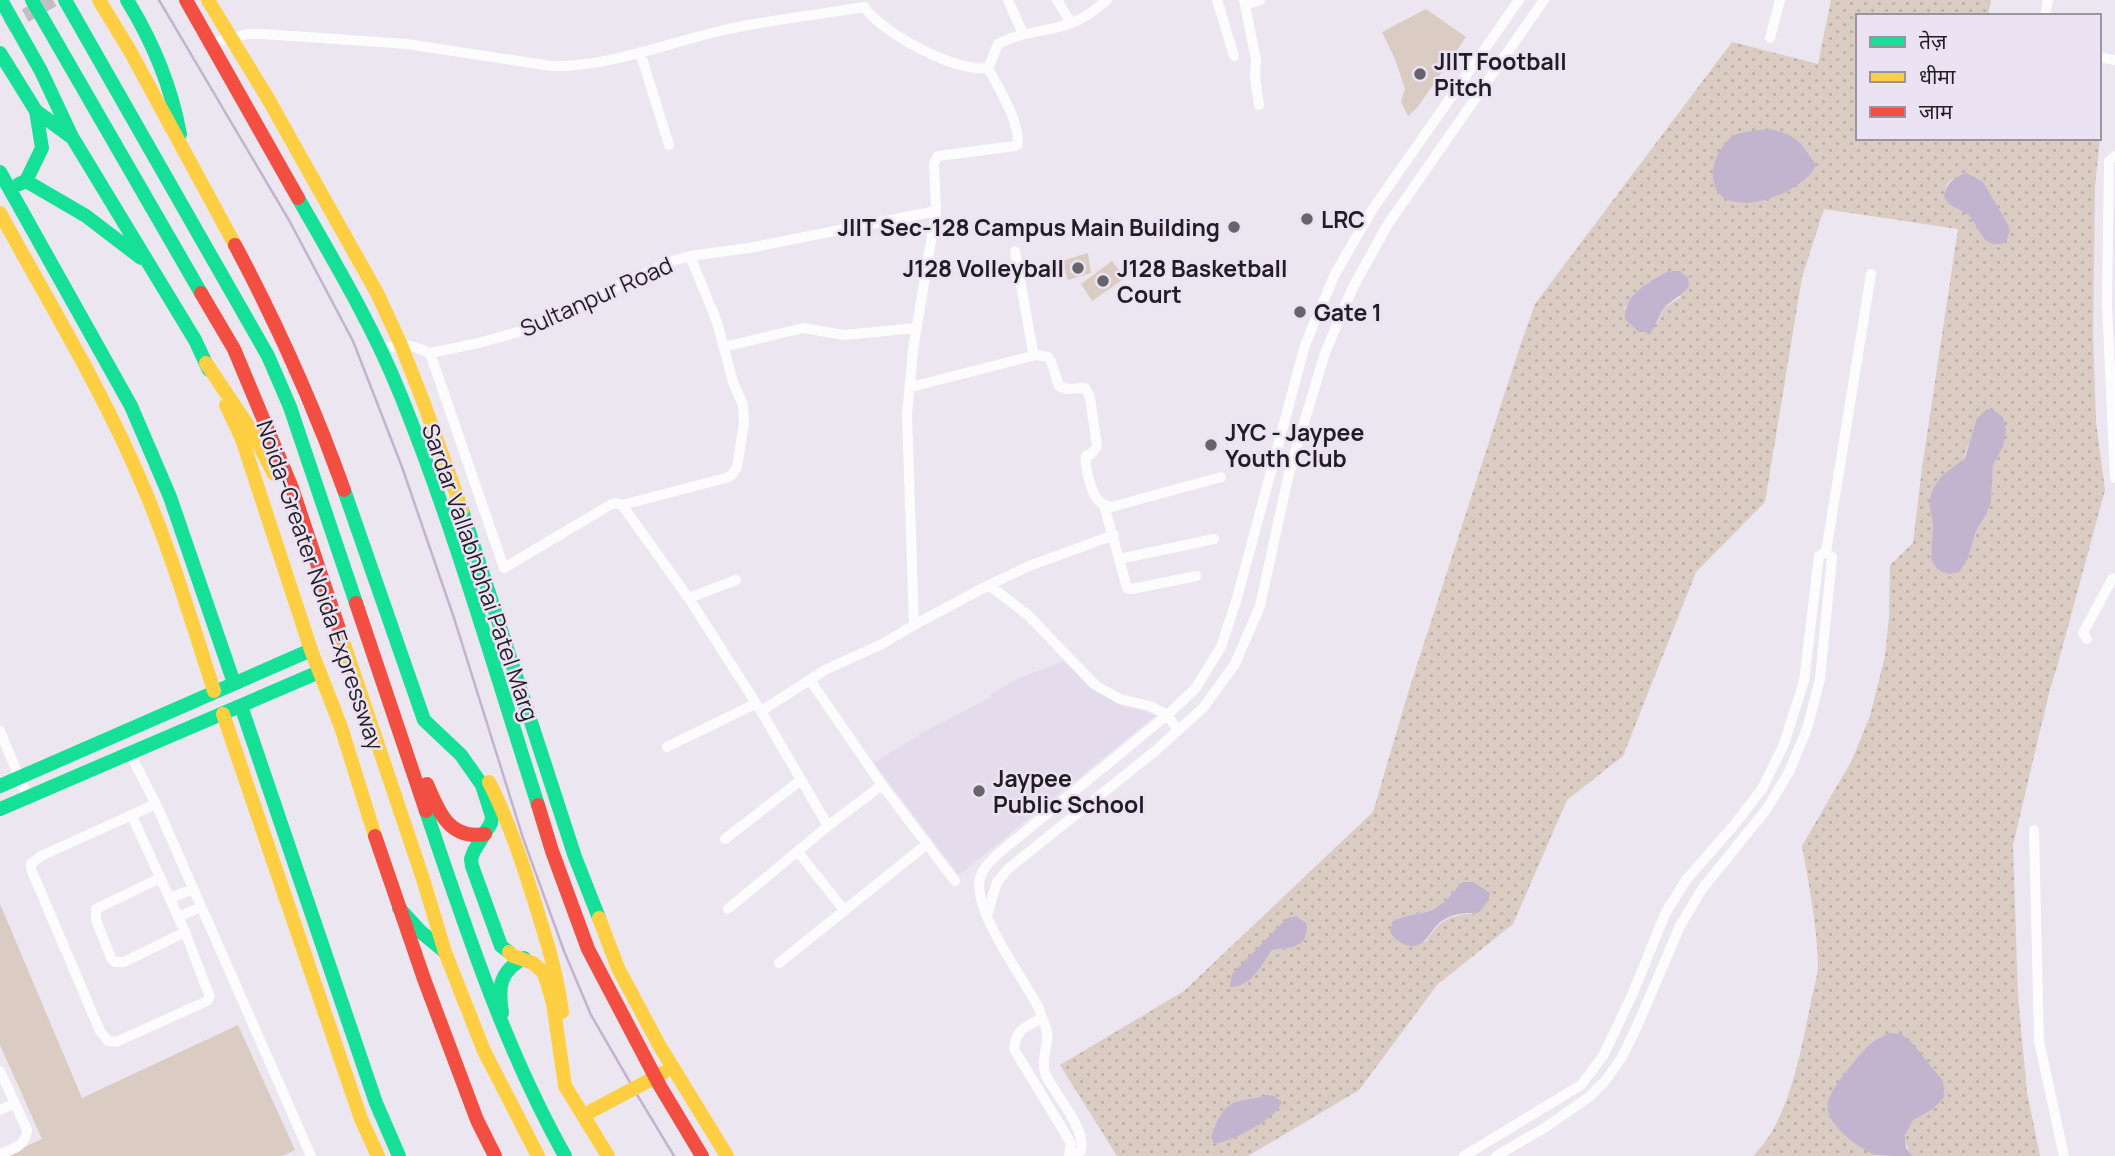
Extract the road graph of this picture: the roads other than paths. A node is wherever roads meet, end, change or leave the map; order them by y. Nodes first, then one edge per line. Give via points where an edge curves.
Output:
1 (1, 0) edge
2 (33, 0) edge
3 (65, 0) edge
4 (99, 0) edge
5 (127, 0) edge
6 (186, 0) edge
7 (208, 0) edge
8 (1008, 0) edge
9 (1058, 0) edge
10 (1107, 0) edge
11 (1217, 0) edge
12 (1260, 0) edge
13 (1519, 0) edge
14 (1544, 0) edge
15 (1780, 0) edge
16 (1244, 2) edge
17 (866, 4) edge
18 (1071, 23) junction
19 (1023, 34) junction
20 (231, 36) junction
21 (1770, 38) dead end
22 (210, 43) junction
23 (1484, 50) junction
24 (640, 52) junction
25 (0, 53) edge
26 (1234, 55) dead end
27 (1503, 61) junction
28 (988, 68) junction
29 (1259, 105) dead end
30 (36, 111) junction
31 (72, 137) junction
32 (181, 145) junction
33 (669, 145) dead end
34 (2115, 156) edge
35 (0, 172) edge
36 (26, 181) junction
37 (9, 188) junction
38 (936, 211) junction
39 (0, 213) edge
40 (1015, 251) dead end
41 (690, 256) junction
42 (152, 268) junction
43 (1871, 274) dead end
44 (917, 328) junction
45 (401, 345) junction
46 (724, 347) junction
47 (380, 349) junction
48 (430, 353) junction
49 (1036, 355) junction
50 (206, 363) junction
51 (911, 387) junction
52 (1220, 477) dead end
53 (2115, 478) edge
54 (622, 505) junction
55 (1104, 505) junction
56 (1114, 535) junction
57 (1214, 539) dead end
58 (312, 546) junction
59 (1826, 552) junction
60 (1119, 559) junction
61 (1248, 559) junction
62 (1269, 565) junction
63 (1196, 576) dead end
64 (2115, 578) edge
65 (736, 580) dead end
66 (989, 585) junction
67 (689, 598) junction
68 (914, 625) junction
69 (2087, 639) dead end
70 (311, 650) junction
71 (319, 672) junction
72 (408, 672) junction
73 (810, 680) junction
74 (234, 683) junction
75 (214, 691) junction
76 (241, 706) junction
77 (758, 708) junction
78 (223, 714) junction
79 (1167, 715) junction
80 (396, 724) junction
81 (1178, 730) junction
82 (0, 732) edge
83 (667, 747) dead end
84 (130, 754) junction
85 (20, 777) junction
86 (801, 780) junction
87 (882, 785) junction
88 (0, 786) edge
89 (28, 798) junction
90 (156, 804) junction
91 (0, 809) edge
92 (132, 816) junction
93 (828, 826) junction
94 (2034, 830) dead end
95 (485, 834) junction
96 (515, 839) junction
97 (725, 839) dead end
98 (927, 844) junction
99 (798, 852) junction
100 (160, 878) junction
101 (955, 881) dead end
102 (193, 889) junction
103 (170, 898) junction
104 (201, 907) junction
105 (399, 908) junction
106 (728, 909) dead end
107 (844, 910) junction
108 (178, 916) junction
109 (987, 916) junction
110 (185, 932) junction
111 (546, 937) junction
112 (445, 952) junction
113 (524, 958) junction
114 (779, 963) dead end
115 (1042, 1018) junction
116 (505, 1035) junction
117 (673, 1068) junction
118 (0, 1071) edge
119 (646, 1082) junction
120 (565, 1086) junction
121 (15, 1103) junction
122 (0, 1110) edge
123 (584, 1115) junction
124 (1498, 1135) junction
125 (1507, 1150) junction
126 (0, 1154) edge
127 (311, 1156) edge
128 (378, 1156) edge
129 (399, 1156) edge
130 (495, 1156) edge
131 (538, 1156) edge
132 (565, 1156) edge
133 (608, 1156) edge
134 (702, 1156) edge
135 (727, 1156) edge
136 (1071, 1156) edge
137 (1464, 1156) edge
138 (1496, 1156) edge
139 (2064, 1156) edge

1 - 31 main road
2 - 58 main road, Noida-Greater Noida Expressway via 234,349
3 - 80 main road, Noida-Greater Noida Expressway via 268,356 290,407
4 - 32 main road
5 - 32 main road via 169,83
6 - 22 main road, Sardar Vallabhbhai Patel Marg
7 - 20 main road, Sardar Vallabhbhai Patel Marg
8 - 19 street
9 - 18 street
10 - 18 street
11 - 26 street
12 - 16 street
13 - 23 street
14 - 27 street
15 - 21 street
16 - 29 street via 1256,60
17 - 24 street via 721,31
17 - 28 street via 870,15 906,40 948,62
18 - 19 street
19 - 28 street via 998,44
20 - 22 street
20 - 24 street via 407,44 551,66
20 - 45 main road, Sardar Vallabhbhai Patel Marg via 377,293
22 - 47 main road, Sardar Vallabhbhai Patel Marg
23 - 27 street
23 - 61 street via 1372,210 1335,274 1305,345
24 - 33 street
25 - 30 main road
27 - 62 street via 1388,224 1352,289 1325,353 1289,473
28 - 38 street via 1004,96 1018,144 938,156 934,163
30 - 31 main road
30 - 36 main road via 42,148
31 - 42 main road
32 - 72 main road via 286,346 331,454
34 - 53 street via 2109,160 2107,304
35 - 37 main road
36 - 37 main road
36 - 42 main road via 86,215
37 - 74 main road via 131,406 175,510
38 - 41 street, Sultanpur Road
38 - 44 street
39 - 75 main road via 130,458 178,579
40 - 49 street
41 - 46 street
41 - 48 street, Sultanpur Road via 657,267 532,328
42 - 50 main road
43 - 59 street
44 - 46 street via 844,335 803,328
44 - 51 street
45 - 47 street, Sultanpur Road
45 - 48 street, Sultanpur Road
45 - 117 main road, Sardar Vallabhbhai Patel Marg via 473,541 575,856 618,968
46 - 54 street via 744,414 735,471 726,478
47 - 119 main road, Sardar Vallabhbhai Patel Marg via 457,550 552,851 588,949
48 - 54 street via 504,568 610,505
49 - 51 street
49 - 55 street via 1051,361 1059,386 1088,391 1098,441 1084,464 1095,496
50 - 58 main road via 253,433
50 - 70 main road via 242,439
51 - 68 street via 907,471
52 - 55 street via 1111,507
54 - 67 street
55 - 56 street
56 - 60 street
56 - 66 street
57 - 60 street
58 - 112 main road, Noida-Greater Noida Expressway
59 - 124 street via 1819,556 1804,681 1784,744 1762,789 1686,880 1665,915 1603,1056 1581,1085
59 - 125 street via 1832,557 1820,679 1789,772 1680,926 1638,1024 1606,1080 1589,1097
60 - 63 street via 1129,589
61 - 62 street
61 - 79 street via 1221,647 1195,689
62 - 81 street via 1260,606 1235,664 1203,708
64 - 69 street via 2083,633
65 - 67 street
66 - 68 street
66 - 79 street via 1029,615 1095,685
67 - 77 street
68 - 73 street
70 - 71 main road
70 - 74 main road
71 - 76 main road
71 - 105 main road
72 - 95 main road via 424,720 461,755 482,785 492,816
72 - 96 main road via 432,718 485,775
73 - 77 street
73 - 87 street
74 - 75 main road
75 - 85 main road
76 - 78 main road
76 - 129 main road via 376,1103
77 - 83 street
77 - 86 street
78 - 84 main road
78 - 128 main road via 361,1119
79 - 81 street
79 - 109 street via 988,864 980,878 979,896
80 - 95 main road via 441,814 458,833 467,837
80 - 116 main road, Noida-Greater Noida Expressway
81 - 109 street via 1009,868 997,882
82 - 85 street
84 - 89 main road
84 - 90 street
85 - 88 main road
85 - 89 street
86 - 93 street
86 - 97 street
87 - 93 street
87 - 98 street
89 - 91 main road
90 - 92 street
90 - 102 street
92 - 100 street
92 - 110 street via 31,864 108,1041 116,1042 211,997
93 - 99 street
94 - 139 street via 2039,1041
95 - 96 main road
95 - 113 main road via 474,851 472,866 498,940 507,952
96 - 111 main road
98 - 101 street
98 - 107 street
99 - 106 street
99 - 107 street
100 - 103 street
100 - 110 street via 96,909 111,958 124,962
102 - 103 street
102 - 104 street
103 - 108 street
104 - 108 street
104 - 127 street
105 - 112 main road
105 - 130 main road via 477,1120
107 - 114 street
108 - 110 street
109 - 115 street
111 - 113 main road via 534,956
111 - 120 main road via 560,993 568,1062
112 - 131 main road, Noida-Greater Noida Expressway via 484,1051
113 - 116 main road via 502,975
113 - 120 main road via 544,973
115 - 136 street via 1048,1031 1045,1073 1083,1143 1081,1151
115 - 136 street via 1015,1037 1014,1049 1071,1143
116 - 132 main road, Noida-Greater Noida Expressway
117 - 119 main road
117 - 135 main road, Sardar Vallabhbhai Patel Marg
118 - 121 street
119 - 123 main road
119 - 134 main road, Sardar Vallabhbhai Patel Marg
120 - 123 main road
121 - 122 street
121 - 126 street via 26,1136 20,1146
123 - 133 main road
124 - 125 street
124 - 137 street
125 - 138 street

